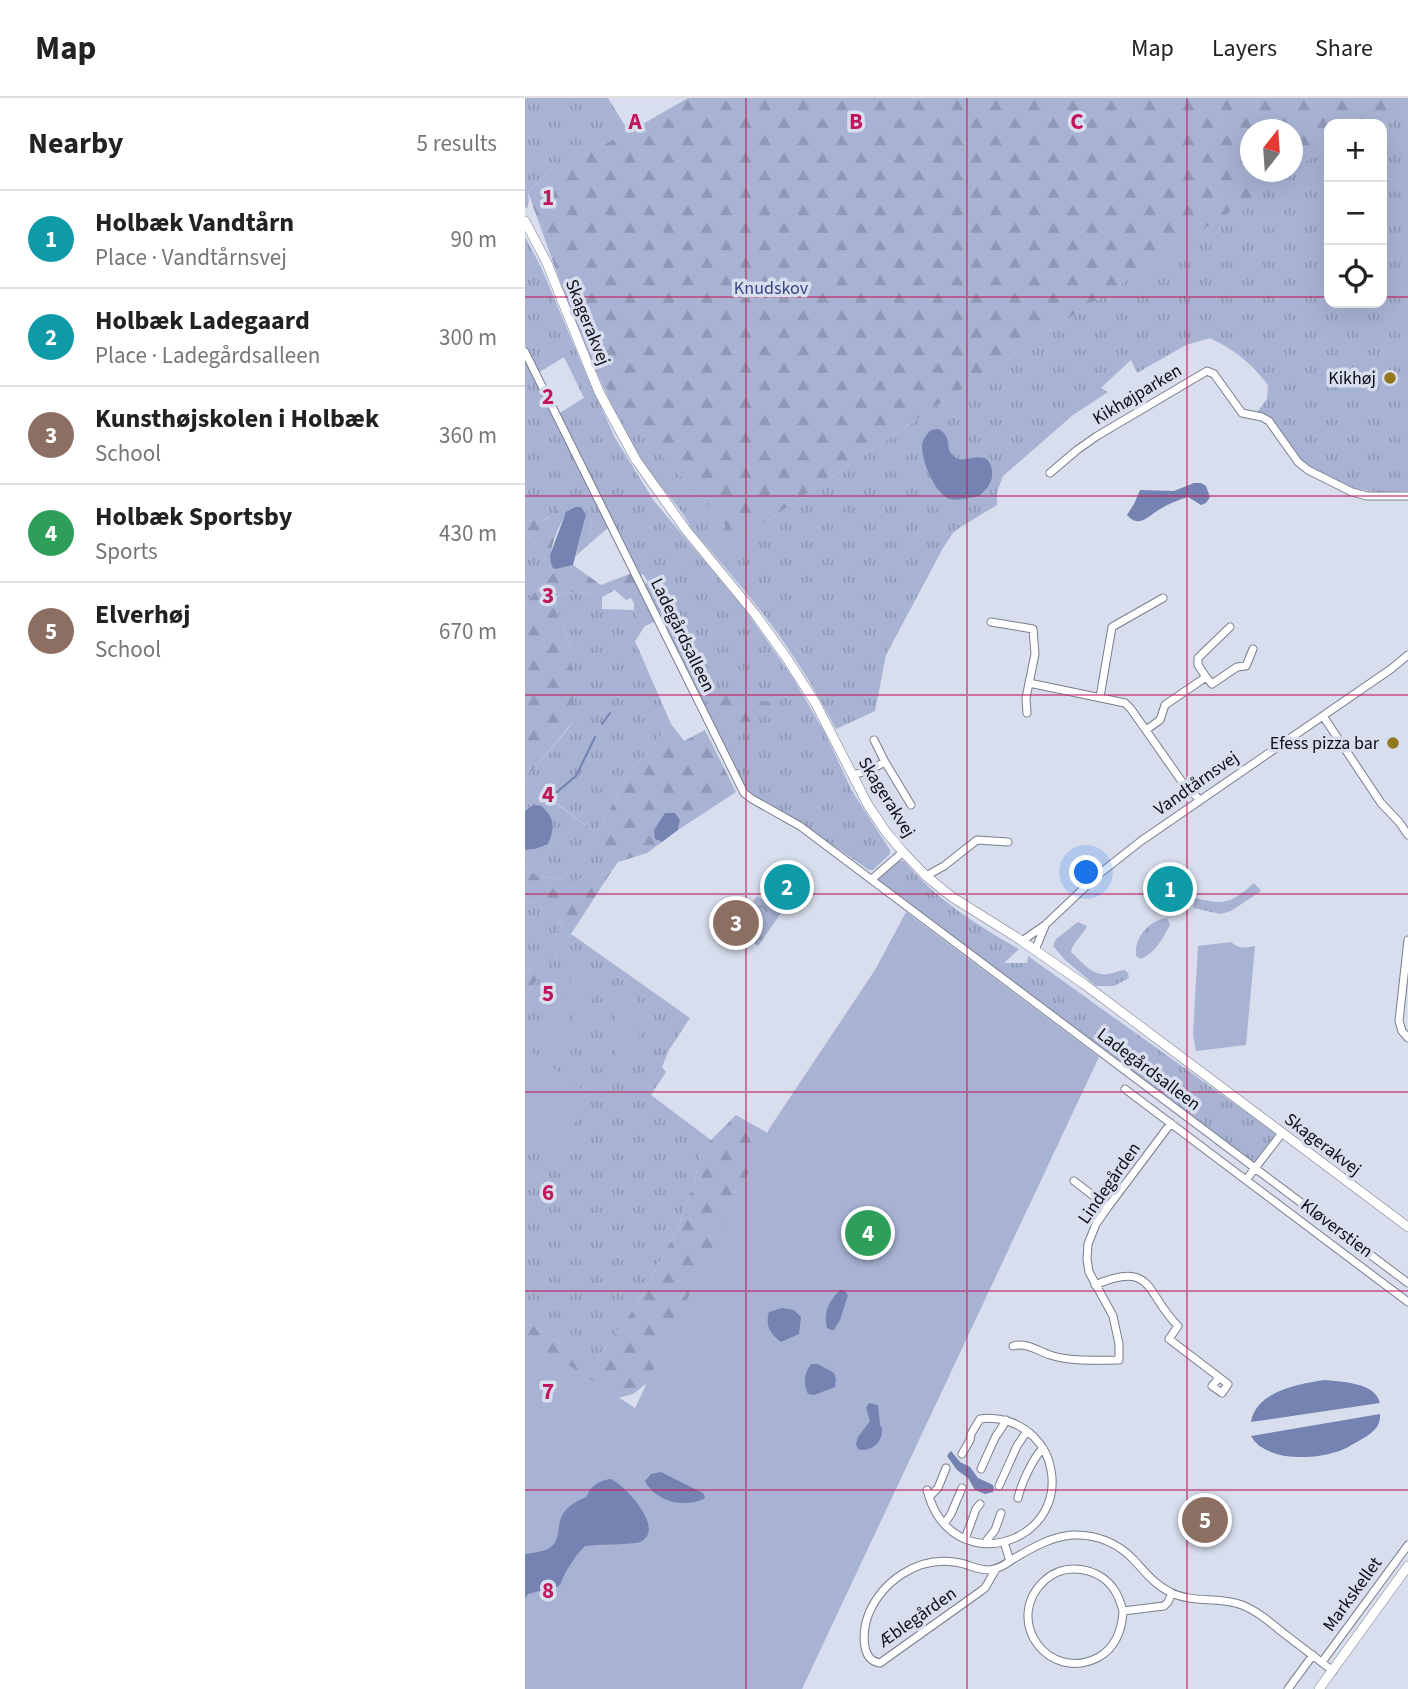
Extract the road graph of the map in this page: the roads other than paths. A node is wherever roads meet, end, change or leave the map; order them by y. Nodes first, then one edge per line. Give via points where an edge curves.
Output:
1 (525, 221) edge
2 (525, 352) edge
3 (1049, 473) dead end
4 (1408, 496) edge
5 (1163, 598) dead end
6 (991, 622) dead end
7 (1230, 627) dead end
8 (1253, 649) dead end
9 (1408, 654) edge
10 (1206, 677) junction
11 (1029, 683) junction
12 (1100, 697) junction
13 (1027, 713) dead end
14 (1323, 716) junction
15 (1146, 730) junction
16 (874, 740) dead end
17 (885, 762) junction
18 (855, 779) junction
19 (1196, 802) junction
20 (911, 805) dead end
21 (1408, 835) edge
22 (1008, 842) dead end
23 (903, 852) junction
24 (944, 866) junction
25 (926, 876) junction
26 (872, 879) junction
27 (935, 883) junction
28 (1045, 925) junction
29 (1408, 940) edge
30 (1022, 941) junction
31 (1035, 950) junction
32 (1408, 1038) edge
33 (1125, 1089) dead end
34 (1171, 1123) junction
35 (1282, 1133) junction
36 (1256, 1168) junction
37 (1246, 1180) junction
38 (1074, 1181) dead end
39 (1108, 1207) junction
40 (1408, 1227) edge
41 (1408, 1283) edge
42 (1095, 1285) junction
43 (1408, 1302) edge
44 (1013, 1346) dead end
45 (1219, 1378) dead end
46 (1006, 1420) junction
47 (1027, 1431) junction
48 (1043, 1448) junction
49 (962, 1454) dead end
50 (946, 1468) dead end
51 (981, 1469) dead end
52 (999, 1486) dead end
53 (962, 1488) dead end
54 (1018, 1498) dead end
55 (980, 1504) dead end
56 (1002, 1513) dead end
57 (944, 1524) junction
58 (965, 1539) junction
59 (1005, 1542) junction
60 (987, 1543) junction
61 (1408, 1545) edge
62 (1010, 1561) junction
63 (1408, 1566) edge
64 (996, 1569) junction
65 (977, 1570) junction
66 (988, 1583) junction
67 (1172, 1593) junction
68 (1123, 1611) junction
69 (1313, 1655) junction
70 (1322, 1662) junction
71 (1333, 1671) junction
72 (1288, 1689) edge
73 (1319, 1689) edge

1 - 18 street, Skagerakvej via 547,263 599,392 636,460 786,657
2 - 26 street, Ladegårdsalleen via 744,793 800,826
3 - 4 street, Kikhøjparken via 1097,436 1207,371 1215,374 1242,413 1269,421 1302,466 1352,492
5 - 12 street via 1112,626
6 - 11 street via 1033,629 1035,654
7 - 10 street via 1198,658
8 - 10 street via 1246,666 1212,684
9 - 14 street, Vandtårnsvej
10 - 15 street via 1165,705 1160,720
11 - 12 street
11 - 13 street
12 - 15 street via 1125,703
14 - 19 street, Vandtårnsvej
14 - 21 street
15 - 19 street
16 - 17 street
17 - 18 street
17 - 20 street
18 - 23 street, Skagerakvej
19 - 28 street, Vandtårnsvej via 1105,869
22 - 24 street via 977,840
23 - 25 street, Skagerakvej
23 - 26 street
24 - 25 street
24 - 27 street
25 - 27 street, Skagerakvej
26 - 36 street, Ladegårdsalleen
27 - 30 street, Skagerakvej
28 - 30 street, Vandtårnsvej
28 - 31 street, Vandtårnsvej
29 - 32 street via 1399,1021
30 - 31 street, Skagerakvej
31 - 35 street, Skagerakvej
33 - 34 street, Kløverstien
34 - 37 street, Kløverstien
34 - 39 street, Lindegården
35 - 36 street
35 - 40 street, Skagerakvej
36 - 37 street
36 - 41 street, Ladegårdsalleen
37 - 43 street, Kløverstien
38 - 39 street
39 - 42 street, Lindegården via 1088,1244 1087,1259
42 - 44 street, Lindegården via 1113,1316 1119,1360 1070,1359
42 - 45 street via 1125,1275 1146,1283 1178,1326 1169,1339
46 - 47 street
46 - 49 street via 980,1419
46 - 51 street
47 - 48 street
47 - 52 street
48 - 54 street
48 - 59 street via 1052,1479 1047,1506 1030,1530
50 - 57 street via 938,1488 928,1493
53 - 57 street
55 - 58 street
56 - 60 street
57 - 58 street
58 - 60 street
59 - 60 street
59 - 62 street
61 - 70 street, Markskellet
62 - 64 street
62 - 67 street via 1057,1538 1091,1537 1120,1548
63 - 71 street
64 - 65 street, Æblegården
64 - 66 street, Æblegården
65 - 66 street
65 - 66 street, Æblegården via 956,1562 927,1563 895,1579 867,1619 869,1658 880,1663
67 - 68 street via 1164,1606
67 - 69 street via 1241,1605
68 - 68 street via 1115,1590 1105,1580 1074,1568 1060,1571 1037,1587 1030,1601 1028,1626 1045,1653 1061,1662 1082,1663 1105,1654 1118,1638
69 - 70 street
69 - 72 street
70 - 71 street
71 - 73 street

